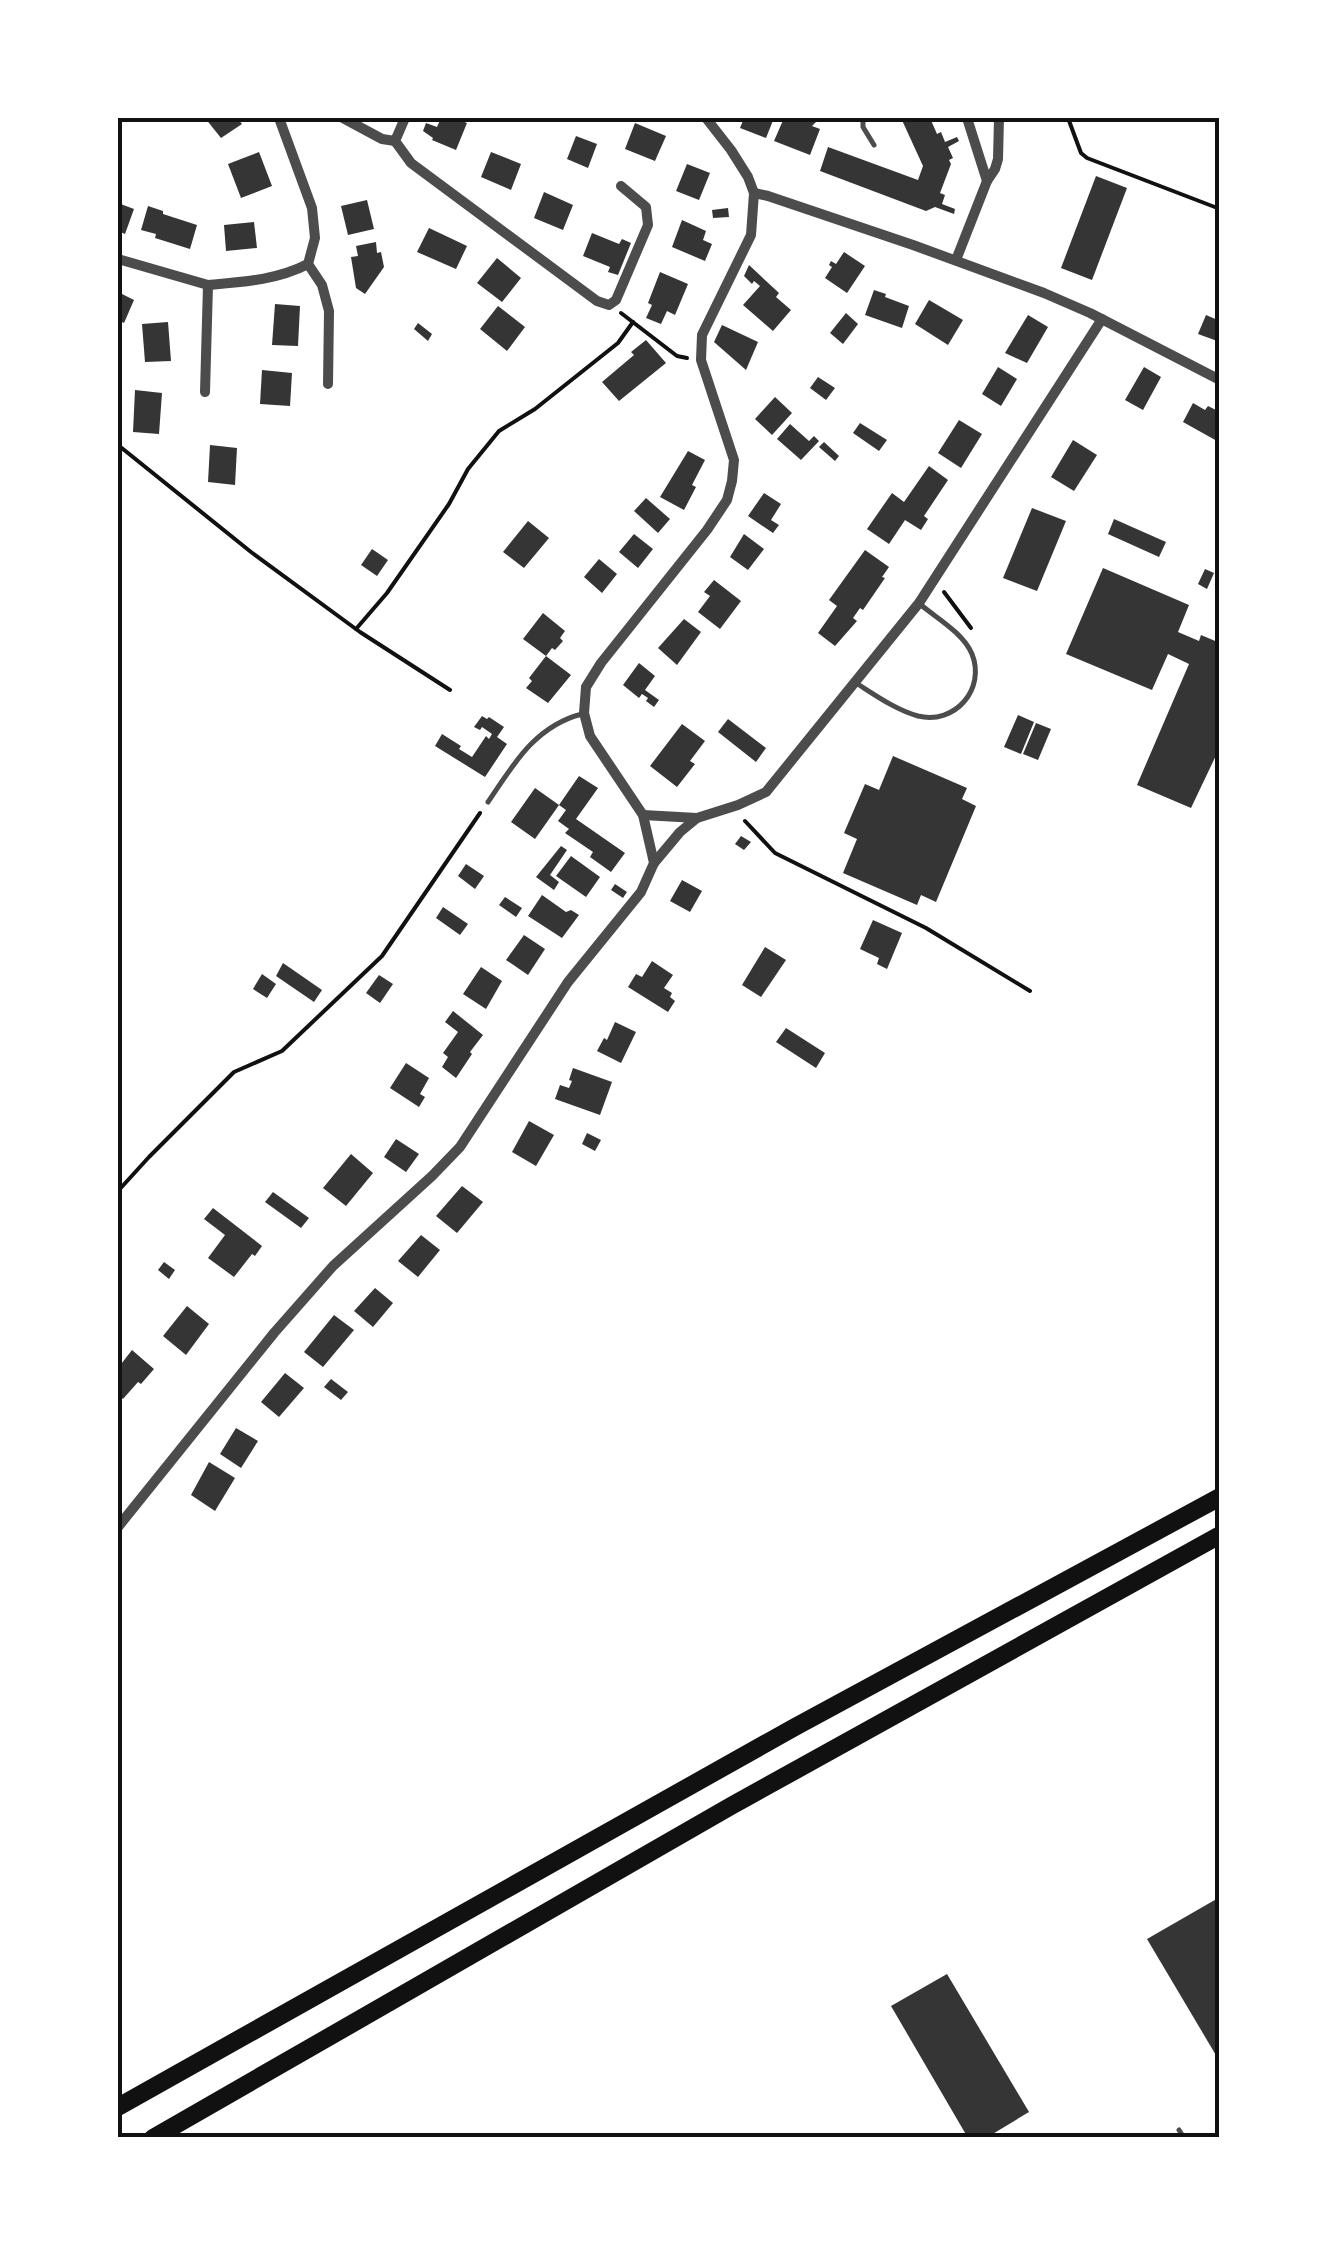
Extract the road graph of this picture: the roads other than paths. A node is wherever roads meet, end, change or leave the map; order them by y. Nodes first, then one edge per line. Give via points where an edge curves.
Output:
1 (280, 118) edge
2 (343, 118) edge
3 (404, 118) edge
4 (706, 118) edge
5 (863, 118) edge
6 (967, 118) edge
7 (999, 118) edge
8 (395, 140) junction
9 (874, 144) dead end
10 (987, 181) junction
11 (620, 186) dead end
12 (754, 193) junction
13 (118, 259) edge
14 (956, 260) junction
15 (308, 264) junction
16 (208, 285) junction
17 (1102, 319) junction
18 (1220, 380) edge
19 (328, 384) dead end
20 (205, 392) dead end
21 (919, 603) junction
22 (855, 683) junction
23 (584, 713) junction
24 (488, 802) road end
25 (643, 815) junction
26 (697, 818) junction
27 (654, 862) junction
28 (1220, 1497) edge
29 (118, 1527) edge
30 (1220, 1535) edge
31 (118, 2107) edge
32 (1180, 2130) dead end
33 (152, 2138) edge
34 (1184, 2138) edge

1 - 15 street via 312,208 316,238
2 - 8 street
3 - 8 street
4 - 12 street
5 - 9 lane
6 - 10 street
7 - 10 street via 998,159
8 - 11 street via 411,163 608,305 648,224 646,206
10 - 14 street
12 - 14 street
12 - 23 street via 751,235 702,335 701,360 734,460 727,500 601,663 586,687
13 - 16 street
14 - 17 street
15 - 16 street via 288,274
15 - 19 street via 329,310
16 - 20 street
17 - 18 street
17 - 21 street
21 - 22 street
21 - 22 lane via 972,655 969,697 941,717 920,716
22 - 26 street via 766,792
23 - 24 lane via 543,731
23 - 25 street via 590,736
25 - 26 street
25 - 27 street
26 - 27 street
27 - 29 street via 641,892 568,982 460,1147 332,1266
28 - 31 highway
30 - 33 highway
32 - 34 lane

